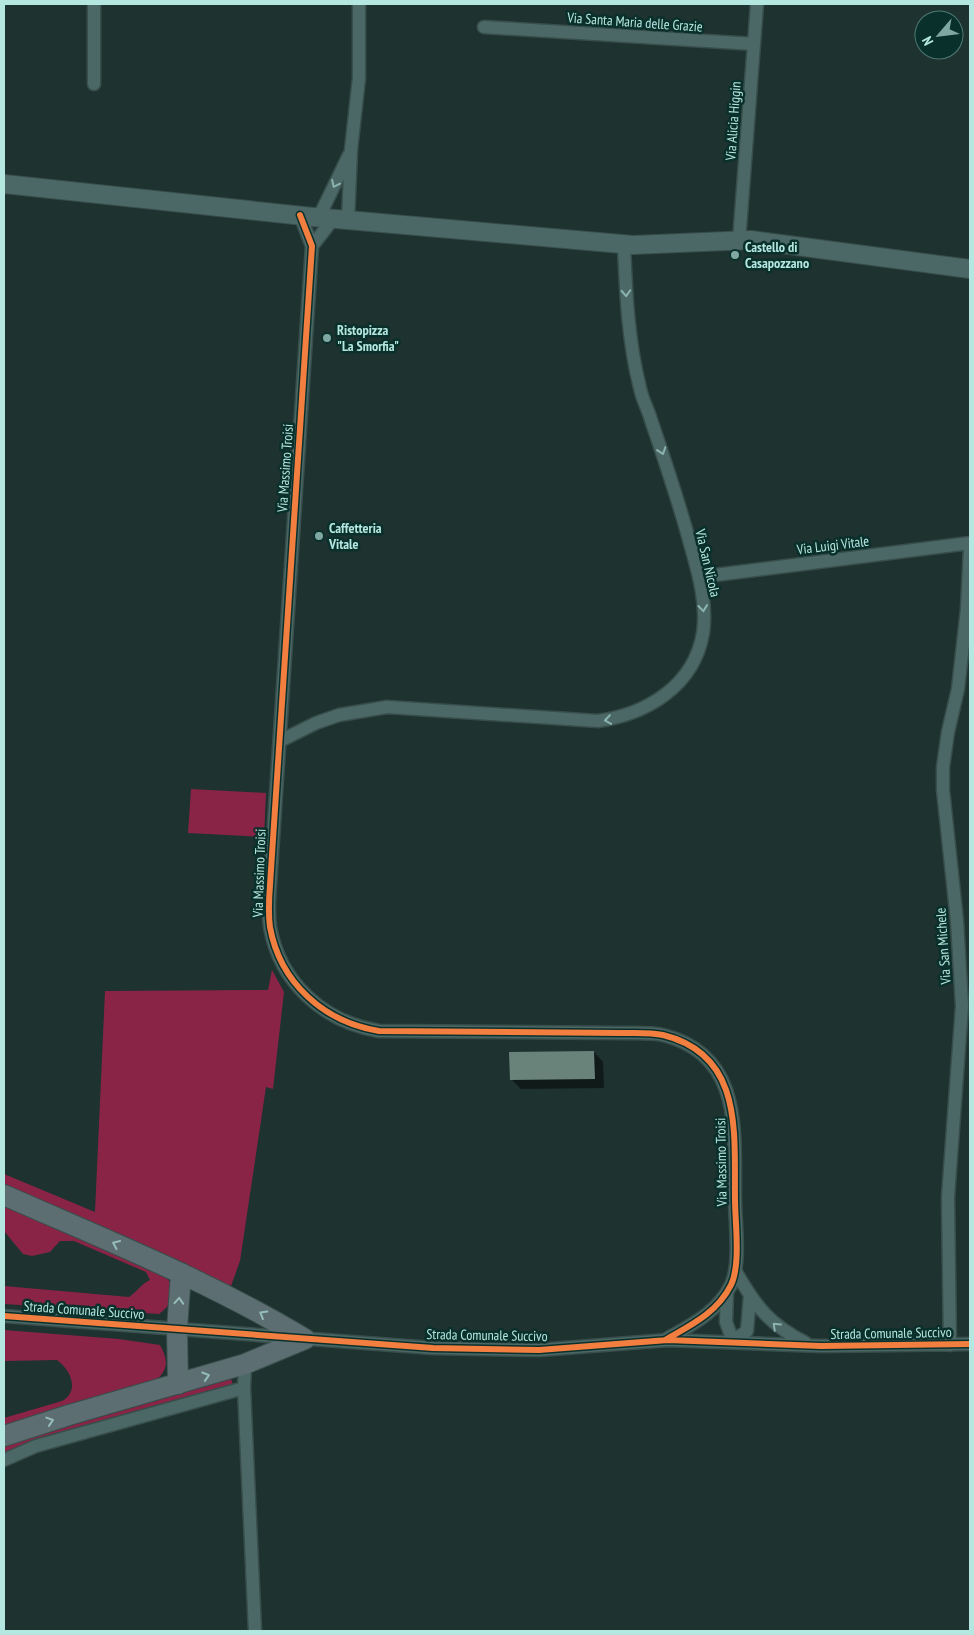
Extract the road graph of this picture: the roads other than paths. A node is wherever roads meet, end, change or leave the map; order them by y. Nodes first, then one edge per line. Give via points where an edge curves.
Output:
1 (94, 4) edge
2 (359, 4) edge
3 (758, 4) edge
4 (484, 27) dead end
5 (754, 44) junction
6 (94, 84) dead end
7 (351, 150) junction
8 (4, 184) edge
9 (300, 215) junction
10 (334, 218) junction
11 (739, 241) junction
12 (624, 245) junction
13 (312, 246) junction
14 (970, 268) edge
15 (970, 543) edge
16 (970, 548) edge
17 (699, 577) junction
18 (280, 742) junction
19 (4, 1195) edge
20 (181, 1272) junction
21 (736, 1272) junction
22 (727, 1291) junction
23 (750, 1295) junction
24 (4, 1316) edge
25 (177, 1329) junction
26 (304, 1339) junction
27 (665, 1340) junction
28 (733, 1341) junction
29 (970, 1344) edge
30 (950, 1345) junction
31 (810, 1346) junction
32 (245, 1364) junction
33 (178, 1384) junction
34 (244, 1388) junction
35 (4, 1436) edge
36 (4, 1460) edge
37 (255, 1631) edge

1 - 6 street
2 - 7 street via 359,78
3 - 5 street, Via Alicia Higgin
4 - 5 street, Via Santa Maria delle Grazie
5 - 11 street, Via Alicia Higgin
7 -> 10 street
7 - 10 street
8 - 9 main road
9 - 10 main road
9 - 13 street, Via Massimo Troisi
10 - 12 main road
10 - 13 street
11 - 12 main road
11 - 14 main road
12 -> 17 street, Via San Nicola via 628,318 640,390 673,485
13 - 18 street, Via Massimo Troisi
15 - 17 street, Via Luigi Vitale
16 - 30 street, Via San Michele via 958,688 943,766 962,1006 948,1197
17 -> 18 street, Via San Nicola via 704,614 703,634 696,654 679,683 638,712 598,721 387,707 316,723
18 - 21 street, Via Massimo Troisi via 270,925 275,946 293,982 323,1010 358,1028 379,1031 661,1035 684,1042 698,1051 720,1076 732,1107
20 -> 19 highway
25 -> 20 highway
26 -> 20 highway via 256,1309
21 - 22 street, Via Massimo Troisi
21 - 23 street, Via Massimo Troisi
22 - 27 street, Via Massimo Troisi via 708,1315
22 - 28 street, Via Massimo Troisi via 726,1322
23 - 28 street via 747,1331
31 -> 23 street, Via Massimo Troisi via 782,1332 759,1310
24 - 25 street, Strada Comunale Succivo
25 - 26 street, Strada Comunale Succivo
25 - 33 highway
26 - 27 street, Strada Comunale Succivo via 433,1348 539,1350
26 - 32 highway
27 - 28 street, Strada Comunale Succivo
28 - 31 street, Strada Comunale Succivo
29 - 30 street, Strada Comunale Succivo
30 - 31 street, Strada Comunale Succivo
33 -> 32 highway
32 - 34 street
35 -> 33 highway
34 - 36 street via 36,1446
34 - 37 street

